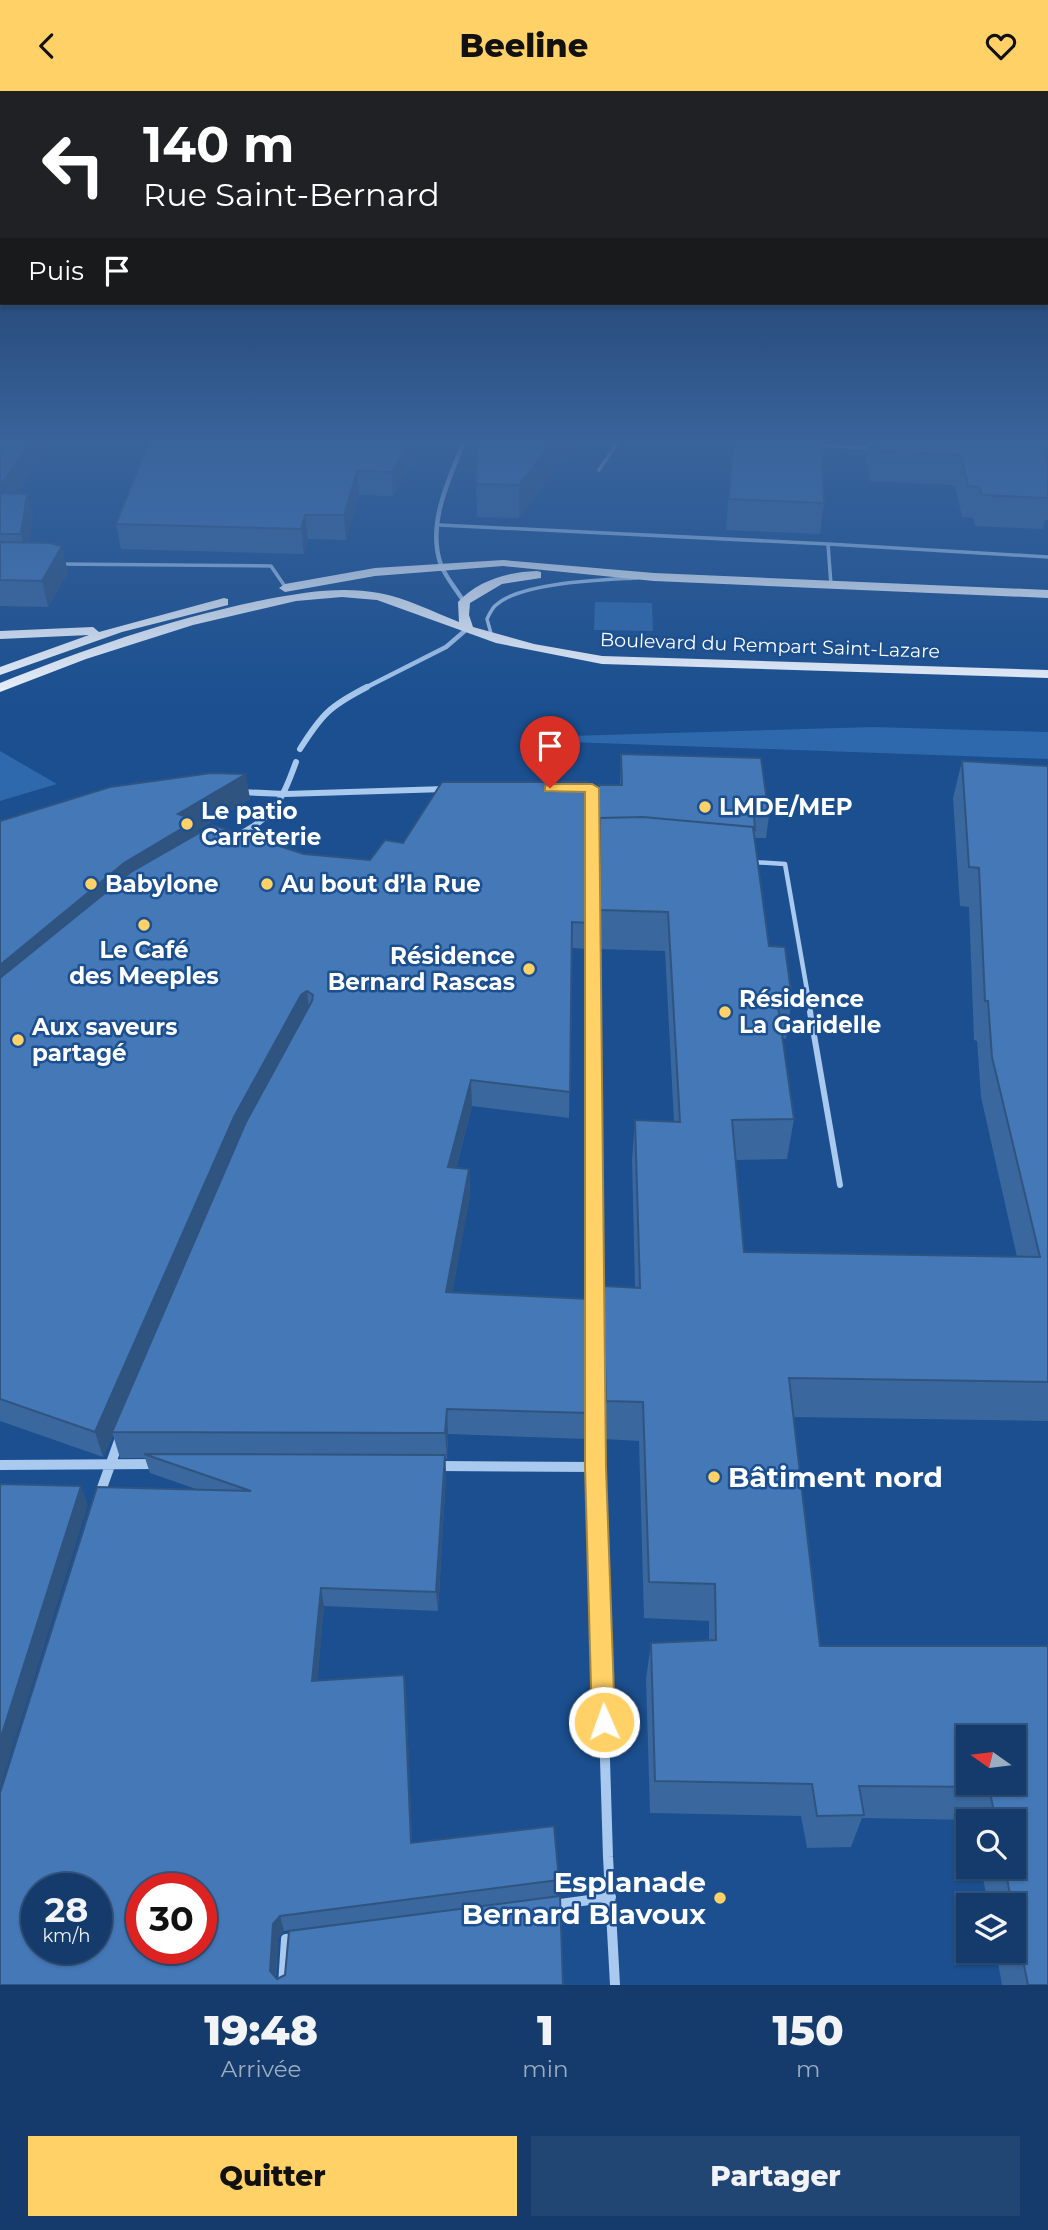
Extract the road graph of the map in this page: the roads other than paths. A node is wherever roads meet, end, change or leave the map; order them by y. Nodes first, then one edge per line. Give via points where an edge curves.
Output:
1 (439, 527) edge
2 (488, 527) edge
3 (828, 544) junction
4 (1048, 558) edge
5 (54, 564) edge
6 (441, 566) junction
7 (616, 574) junction
8 (654, 577) junction
9 (831, 585) junction
10 (286, 588) junction
11 (1048, 594) edge
12 (464, 602) junction
13 (118, 629) junction
14 (467, 629) junction
15 (0, 635) edge
16 (493, 638) junction
17 (0, 671) edge
18 (1048, 674) edge
19 (4, 684) edge
20 (300, 749) dead end
21 (296, 762) dead end
22 (563, 788) edge
23 (452, 789) edge
24 (228, 792) edge
25 (285, 794) junction
26 (226, 841) edge
27 (591, 852) junction
28 (604, 852) edge
29 (746, 861) edge
30 (839, 1185) dead end
31 (125, 1426) edge
32 (109, 1464) junction
33 (163, 1464) edge
34 (0, 1465) edge
35 (421, 1466) edge
36 (596, 1467) junction
37 (97, 1503) edge
38 (611, 1897) junction
39 (540, 1907) edge
40 (313, 1935) edge
41 (282, 1985) edge
42 (615, 1985) edge

1 - 6 street
2 - 3 lane
3 - 4 lane
3 - 9 lane
5 - 10 lane via 271,566
6 - 7 main road via 503,563
6 - 10 main road
6 - 12 street
7 - 8 main road
7 - 12 main road via 510,578 482,586
8 - 9 main road
8 - 16 lane via 549,585 511,596 494,605 488,615 487,629
9 - 11 main road
10 - 13 main road
12 - 14 main road
13 - 15 main road
13 - 17 main road
14 - 16 main road, Boulevard du Rempart Saint-Lazare
14 - 19 main road, Boulevard du Rempart Saint-Lazare via 361,594 289,599 129,641
14 - 20 street via 446,647 336,703
16 - 18 main road, Boulevard du Rempart Saint-Lazare via 602,660
21 - 25 street
22 - 27 street via 592,788
23 - 25 street
24 - 25 street
25 - 26 street via 274,814 260,826
27 - 28 lane
27 - 36 street
29 - 30 lane via 785,865
31 - 32 street
32 - 33 street
32 - 34 street
32 - 37 street
35 - 36 street
36 - 38 street
38 - 39 street
38 - 42 street
40 - 41 street via 286,1939

